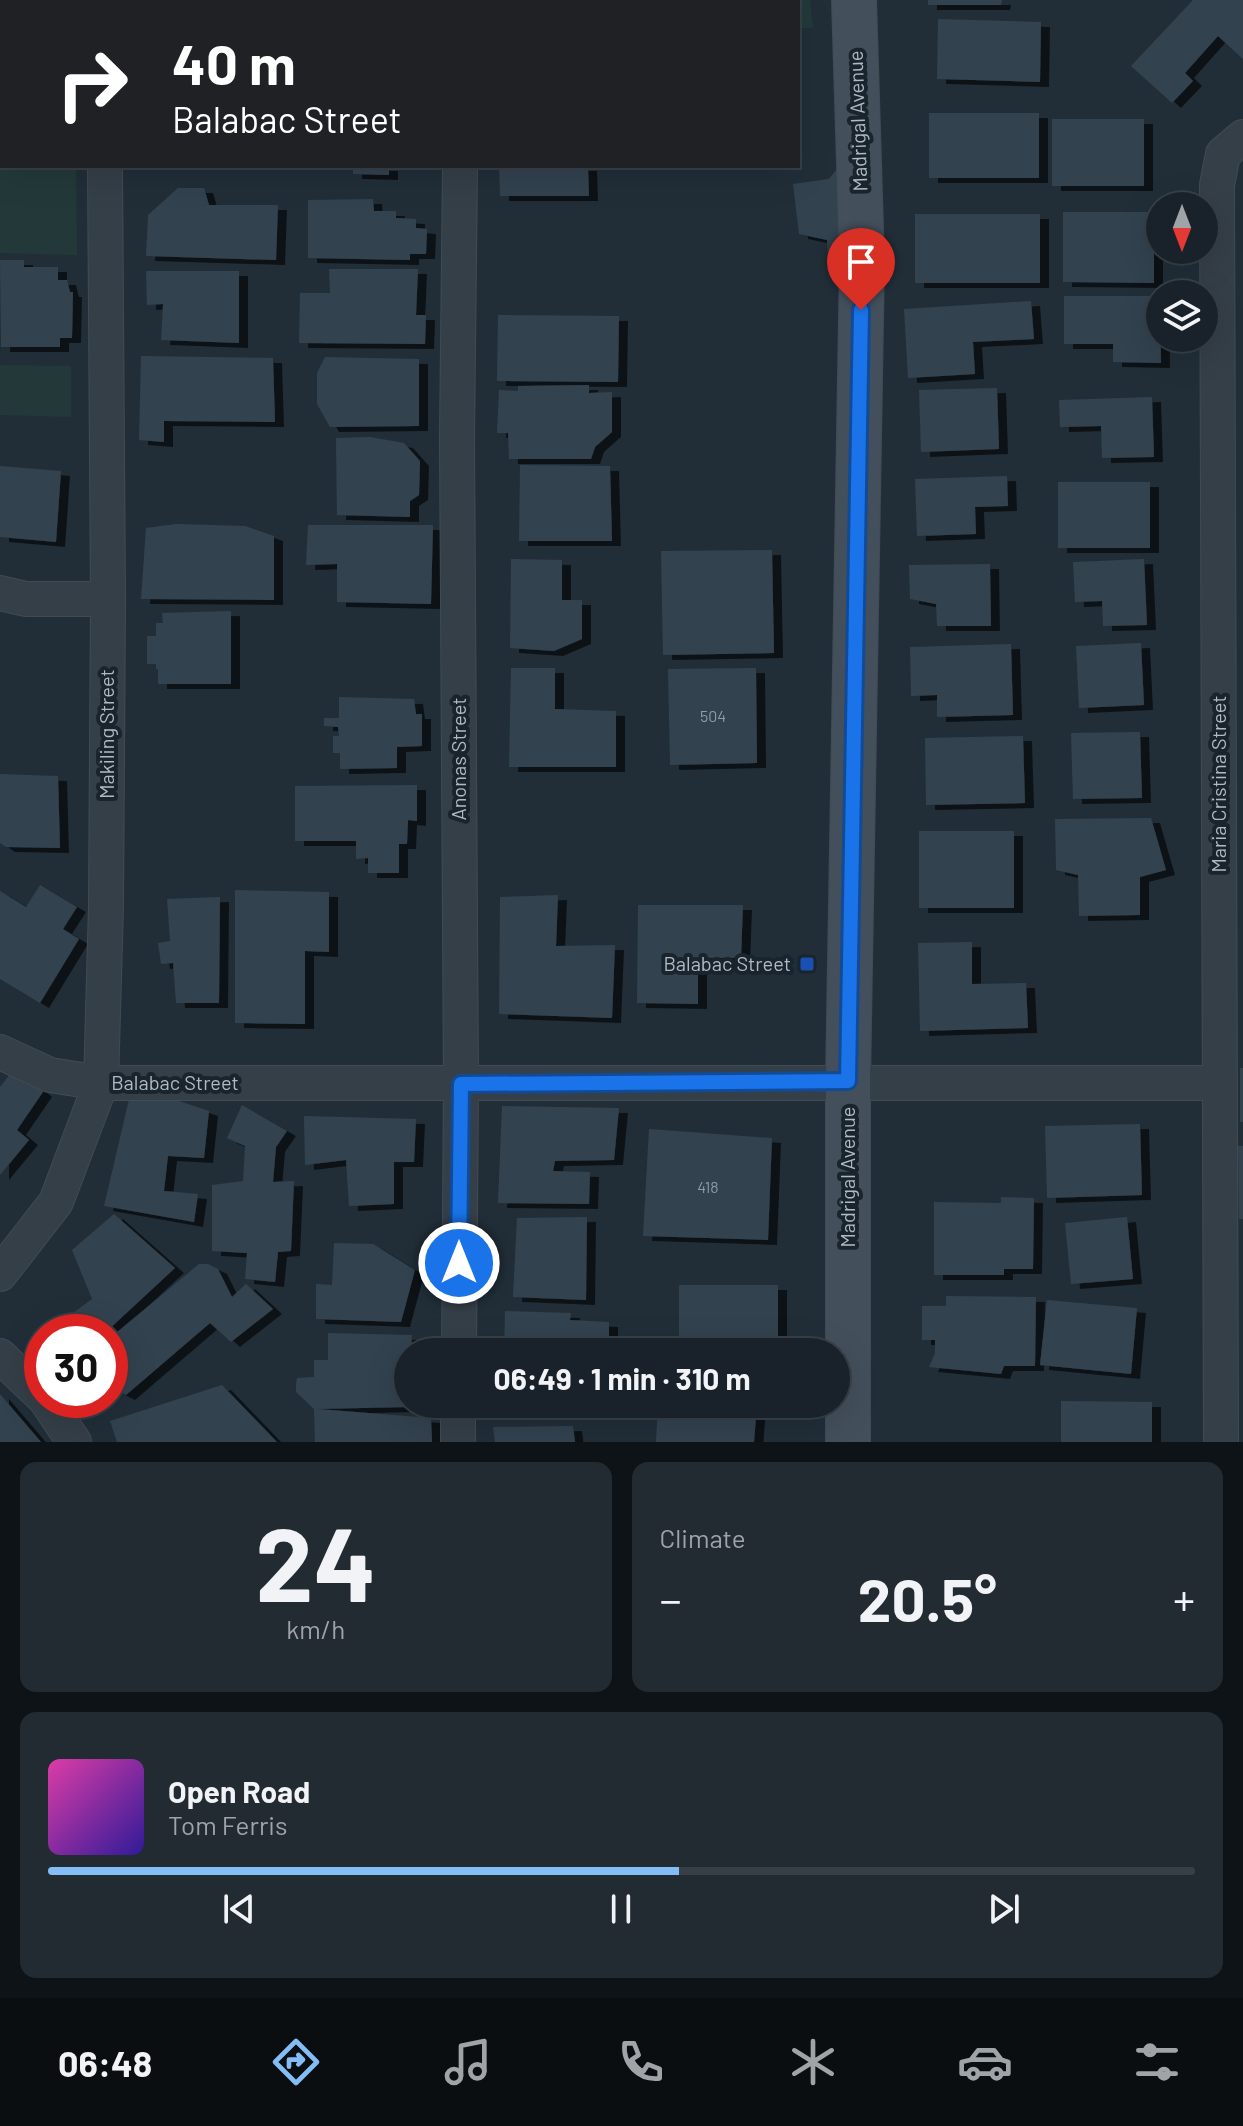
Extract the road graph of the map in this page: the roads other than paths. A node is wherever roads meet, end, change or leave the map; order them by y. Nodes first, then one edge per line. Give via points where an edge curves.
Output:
1 (854, 0) edge
2 (1243, 137) edge
3 (105, 168) edge
4 (460, 168) edge
5 (1231, 440) edge
6 (0, 593) edge
7 (108, 599) junction
8 (0, 1052) edge
9 (848, 1081) junction
10 (101, 1083) junction
11 (1220, 1083) junction
12 (461, 1084) junction
13 (0, 1274) edge
14 (459, 1338) edge
15 (0, 1356) edge
16 (24, 1379) edge
17 (58, 1418) edge
18 (458, 1418) edge
19 (74, 1442) edge
20 (458, 1442) edge
21 (848, 1442) edge
22 (1221, 1442) edge

1 - 9 street, Madrigal Avenue via 862,261
2 - 5 street, Maria Cristina Street via 1223,154 1217,185
3 - 7 street, Makiling Street
4 - 12 street, Anonas Street
5 - 11 street, Maria Cristina Street
6 - 7 street via 26,599
7 - 10 street, Makiling Street
8 - 10 street, Balabac Street via 50,1075
9 - 11 street, Balabac Street
9 - 12 street, Balabac Street
9 - 21 street, Madrigal Avenue
10 - 12 street, Balabac Street
10 - 13 street, Makiling Street via 56,1202
11 - 22 street, Maria Cristina Street
12 - 14 street, Anonas Street
15 - 16 street
17 - 19 street
18 - 20 street

